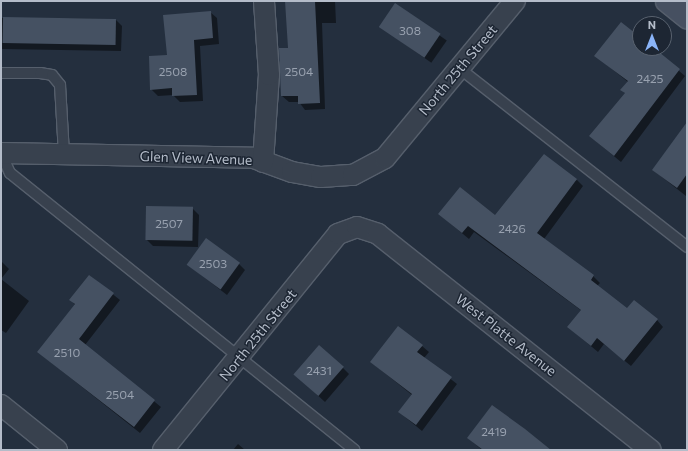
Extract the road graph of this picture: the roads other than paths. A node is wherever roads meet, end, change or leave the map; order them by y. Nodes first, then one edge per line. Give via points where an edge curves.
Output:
1 (264, 1) edge
2 (515, 1) edge
3 (667, 1) edge
4 (687, 17) edge
5 (459, 68) junction
6 (1, 73) edge
7 (1, 153) edge
8 (64, 154) junction
9 (385, 158) joint
10 (263, 162) junction
11 (357, 227) joint
12 (687, 247) edge
13 (239, 359) junction
14 (1, 405) edge
15 (57, 450) edge
16 (163, 450) edge
17 (355, 450) edge
18 (651, 450) edge

1 - 10 street via 269,75
2 - 5 street, North 25th Street
3 - 4 main road
5 - 9 street, North 25th Street
5 - 12 lane
6 - 8 lane via 40,72 52,75 60,85
7 - 8 street, Glen View Avenue
7 - 13 lane via 10,173
8 - 10 street, Glen View Avenue via 254,158
9 - 10 street, Glen View Avenue via 353,176 321,177
11 - 13 street, North 25th Street via 338,234
11 - 18 street, West Platte Avenue via 378,234
13 - 16 street, North 25th Street
13 - 17 lane
14 - 15 street

